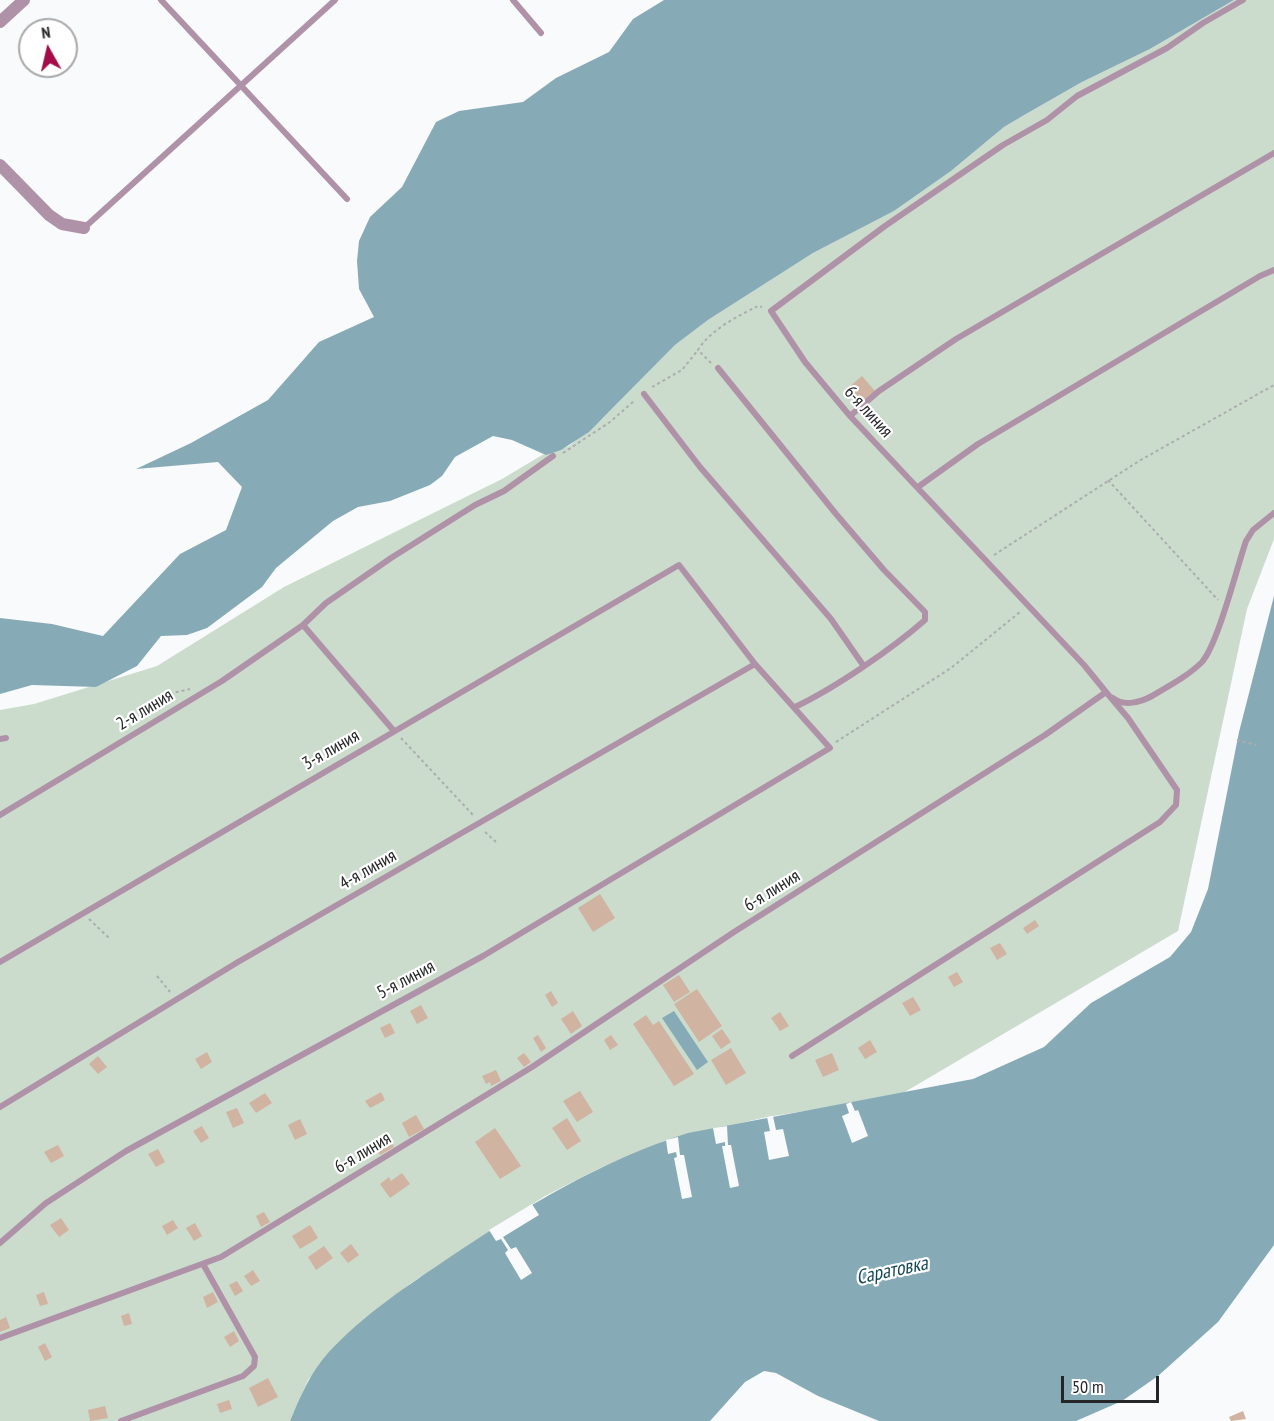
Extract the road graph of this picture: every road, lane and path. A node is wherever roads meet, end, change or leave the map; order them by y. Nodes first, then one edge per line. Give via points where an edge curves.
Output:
1 (24, 0) edge
2 (161, 0) edge
3 (335, 0) edge
4 (513, 0) edge
5 (1243, 0) edge
6 (0, 22) edge
7 (541, 33) dead end
8 (242, 86) junction
9 (1274, 153) edge
10 (0, 165) edge
11 (347, 199) dead end
12 (84, 228) joint
13 (1274, 270) edge
14 (771, 311) junction
15 (698, 350) junction
16 (718, 368) joint
17 (1274, 385) edge
18 (644, 394) junction
19 (850, 416) junction
20 (553, 456) joint
21 (1108, 480) junction
22 (918, 487) junction
23 (1274, 513) edge
24 (987, 560) junction
25 (1029, 605) junction
26 (1224, 607) junction
27 (303, 625) junction
28 (755, 664) junction
29 (863, 665) junction
30 (1106, 692) junction
31 (795, 707) junction
32 (394, 730) junction
33 (1237, 740) dead end
34 (1256, 745) dead end
35 (830, 748) junction
36 (0, 815) edge
37 (477, 824) junction
38 (496, 842) dead end
39 (83, 913) junction
40 (110, 939) dead end
41 (0, 962) edge
42 (157, 976) dead end
43 (176, 999) junction
44 (792, 1056) dead end
45 (0, 1107) edge
46 (0, 1243) edge
47 (203, 1264) junction
48 (0, 1338) edge
49 (121, 1421) edge

1 - 6 street
2 - 8 lane
3 - 8 lane
4 - 7 lane
5 - 14 lane via 1167,48 1077,96 852,250
8 - 11 lane
8 - 12 lane
9 - 19 lane via 956,339 879,391
10 - 12 street via 49,215 62,224
13 - 22 lane via 986,439
14 - 15 path via 758,306 746,312 704,341
14 - 19 lane, 6-я линия
15 - 16 path
15 - 18 path via 682,370
16 - 29 lane via 850,530 925,612 920,625
17 - 21 path
18 - 20 path via 610,422 564,453
18 - 29 lane via 700,467 831,619
19 - 22 lane, 6-я линия
20 - 27 lane, 2-я линия via 504,491 391,558 326,603
21 - 24 path
21 - 26 path
22 - 24 lane, 6-я линия
23 - 26 lane via 1246,541
24 - 25 lane, 6-я линия
25 - 30 lane, 6-я линия
25 - 35 path via 951,668
26 - 30 lane via 1212,644 1194,669 1145,700 1118,701
27 - 32 lane
27 - 36 lane, 2-я линия via 222,681
28 - 31 lane
28 - 32 lane, 3-я линия via 679,564
28 - 37 lane, 4-я линия
29 - 31 lane
30 - 44 lane via 1177,790 1176,805 1160,822
30 - 47 lane, 6-я линия via 1046,735 734,932 532,1067 222,1257
31 - 35 lane
32 - 37 path via 470,811
32 - 39 lane, 3-я линия
33 - 34 path
35 - 46 lane, 5-я линия via 483,956 126,1151 46,1203
37 - 38 path
37 - 43 lane, 4-я линия
39 - 40 path
39 - 41 lane, 3-я линия
42 - 43 path
43 - 45 lane, 4-я линия
47 - 48 lane, 6-я линия
47 - 49 lane via 255,1357 254,1366 243,1376

